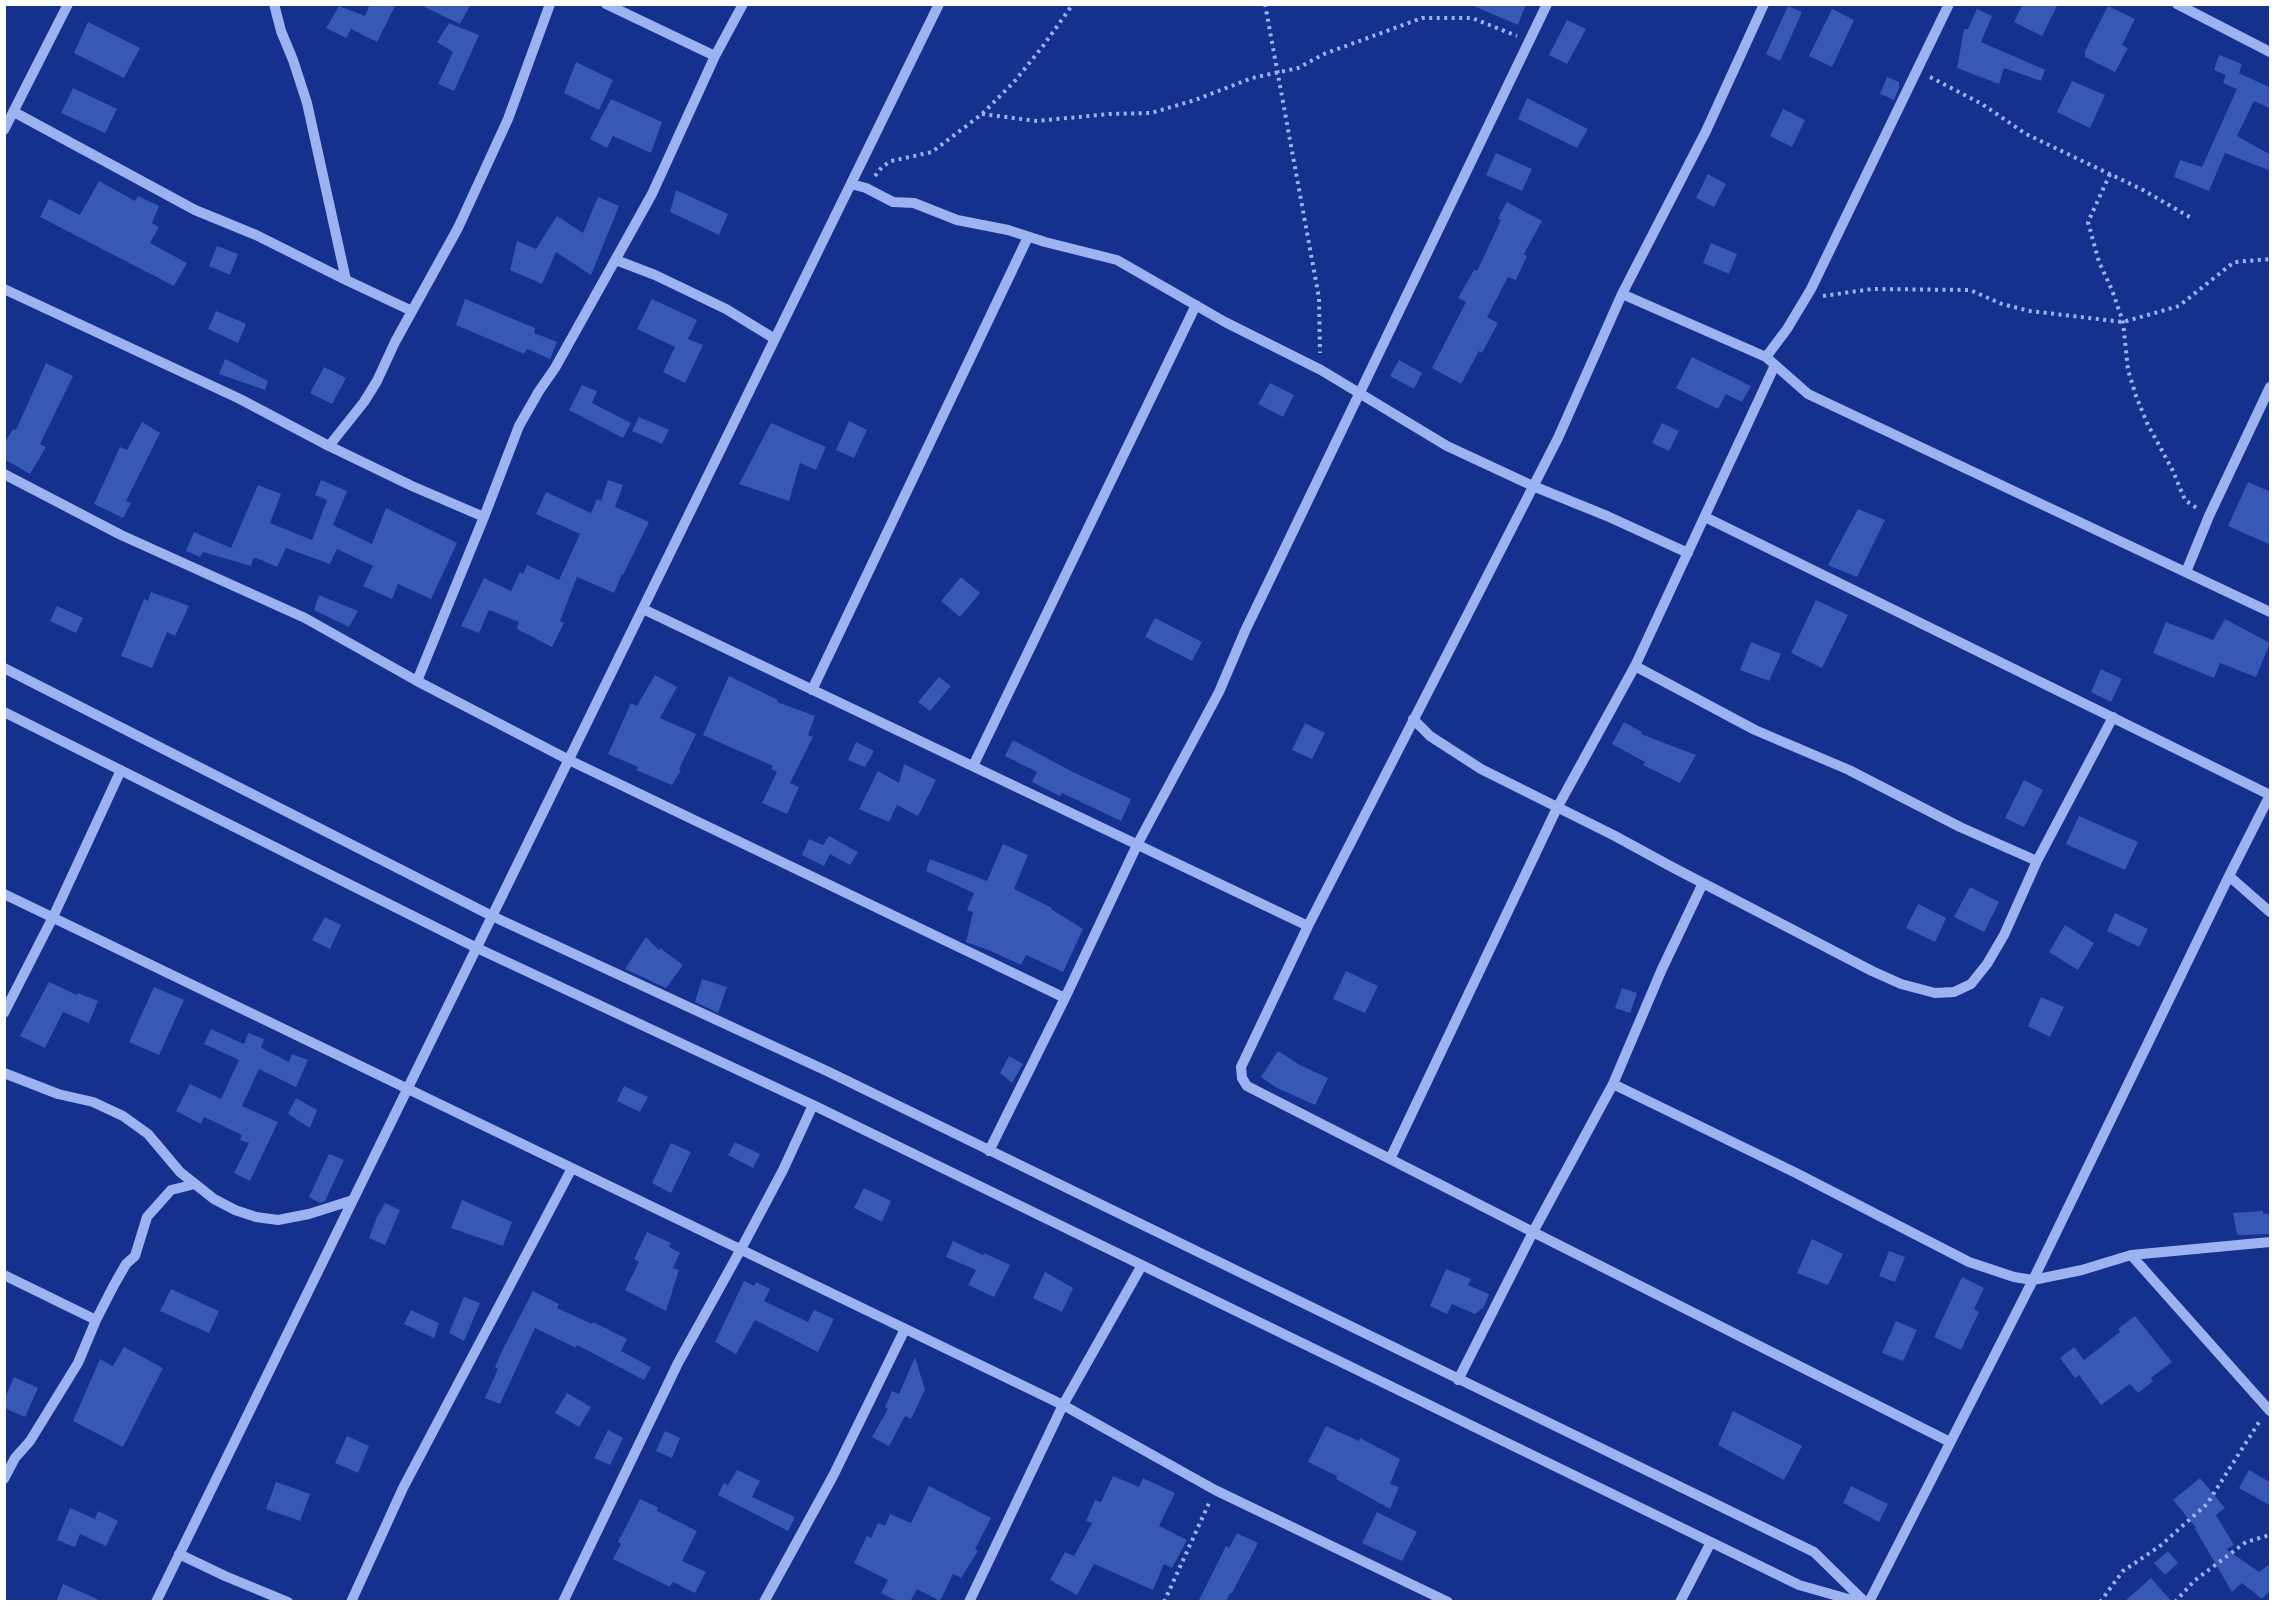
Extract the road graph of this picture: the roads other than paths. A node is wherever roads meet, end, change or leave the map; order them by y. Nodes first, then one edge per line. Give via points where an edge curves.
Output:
1 (68, 4) edge
2 (274, 4) edge
3 (550, 4) edge
4 (606, 4) edge
5 (743, 4) edge
6 (939, 4) edge
7 (1547, 4) edge
8 (1764, 4) edge
9 (1949, 4) edge
10 (2176, 4) edge
11 (2271, 52) edge
12 (716, 56) junction
13 (14, 112) junction
14 (4, 130) edge
15 (851, 184) junction
16 (1028, 237) junction
17 (616, 260) junction
18 (346, 280) junction
19 (4, 289) edge
20 (1622, 294) junction
21 (1196, 306) junction
22 (412, 311) junction
23 (776, 339) junction
24 (1770, 361) junction
25 (2271, 387) edge
26 (1360, 395) junction
27 (329, 446) junction
28 (4, 474) edge
29 (1533, 486) junction
30 (484, 517) junction
31 (1705, 517) junction
32 (1688, 554) junction
33 (2186, 572) junction
34 (643, 609) junction
35 (2271, 612) edge
36 (1635, 666) junction
37 (4, 668) edge
38 (417, 681) junction
39 (812, 690) junction
40 (4, 712) edge
41 (2113, 717) junction
42 (1413, 719) junction
43 (568, 760) junction
44 (973, 766) junction
45 (121, 770) junction
46 (2271, 795) edge
47 (1557, 808) junction
48 (1137, 844) junction
49 (2037, 861) junction
50 (2229, 876) junction
51 (1703, 883) junction
52 (4, 894) edge
53 (2271, 912) edge
54 (492, 916) junction
55 (53, 917) junction
56 (1308, 926) junction
57 (477, 948) junction
58 (1065, 998) junction
59 (4, 1013) edge
60 (4, 1073) edge
61 (1613, 1084) junction
62 (408, 1088) junction
63 (813, 1105) junction
64 (989, 1150) junction
65 (1390, 1159) junction
66 (572, 1168) junction
67 (195, 1184) junction
68 (353, 1200) junction
69 (1533, 1232) junction
70 (2271, 1242) edge
71 (741, 1249) junction
72 (2131, 1255) junction
73 (1142, 1265) junction
74 (4, 1275) edge
75 (2033, 1280) junction
76 (96, 1320) junction
77 (905, 1329) junction
78 (1458, 1380) junction
79 (1063, 1405) junction
80 (2269, 1409) edge
81 (1950, 1442) junction
82 (10, 1455) edge
83 (4, 1479) edge
84 (1711, 1542) junction
85 (179, 1554) junction
86 (156, 1602) edge
87 (288, 1602) edge
88 (351, 1602) edge
89 (563, 1602) edge
90 (764, 1602) edge
91 (969, 1602) edge
92 (1448, 1602) edge
93 (1680, 1602) edge
94 (1859, 1602) edge
95 (1867, 1602) edge

1 - 13 street
2 - 18 street via 307,103
3 - 22 street via 490,161
4 - 12 street
5 - 12 street
6 - 15 street
7 - 26 street
8 - 20 street via 1706,132
9 - 24 street via 1811,289
10 - 11 street
12 - 17 street via 652,194
13 - 14 street
13 - 18 street via 195,210
15 - 16 street via 893,202 914,203 957,220
15 - 23 street
16 - 21 street via 1117,261
16 - 39 street
17 - 23 street via 726,309
17 - 30 street via 519,426
18 - 22 street
19 - 27 street via 240,399
20 - 24 street
20 - 29 street
21 - 26 street via 1321,370
21 - 44 street
22 - 27 street via 369,395
23 - 34 street
24 - 31 street
24 - 33 street via 1808,394
25 - 33 street
26 - 29 street via 1446,446
26 - 48 street via 1219,692
27 - 30 street
28 - 38 street via 121,535 305,618
29 - 32 street
29 - 42 street
30 - 38 street
31 - 32 street
31 - 41 street
32 - 36 street
33 - 35 street
34 - 39 street
34 - 43 street
36 - 47 street
36 - 49 street via 1755,730 1849,770
37 - 54 street
38 - 43 street
39 - 44 street
40 - 45 street
41 - 46 street
41 - 49 street
42 - 47 street via 1456,754
42 - 56 street
43 - 54 street
43 - 58 street
44 - 48 street
45 - 55 street
45 - 57 street
46 - 50 street
47 - 51 street
47 - 65 street
48 - 56 street
48 - 58 street
49 - 51 street via 1987,964 1971,984 1954,992 1935,993 1901,984
50 - 53 street
50 - 75 street
51 - 61 street
52 - 55 street
54 - 57 street
54 - 64 street
55 - 59 street
55 - 62 street
56 - 65 street via 1241,1067 1242,1078 1247,1086
57 - 62 street
57 - 63 street
58 - 64 street
60 - 67 street via 123,1116 148,1134
61 - 69 street
61 - 75 street via 1969,1262
62 - 66 street
62 - 68 street
63 - 71 street
63 - 73 street
64 - 78 street
65 - 69 street
66 - 71 street
66 - 88 street via 411,1472
67 - 68 street via 235,1210 278,1220
67 - 76 street via 171,1190 147,1217 135,1256 126,1264
68 - 85 street
69 - 78 street
69 - 81 street
70 - 72 street
71 - 77 street
71 - 89 street via 678,1363
72 - 75 street
72 - 80 street
73 - 79 street
73 - 84 street
74 - 76 street
75 - 81 street
76 - 82 street via 68,1382 30,1441
77 - 79 street
77 - 90 street via 833,1476
78 - 95 street via 1814,1552
79 - 91 street
79 - 92 street via 1215,1490
81 - 95 street
82 - 83 street
84 - 93 street
84 - 94 street via 1799,1585
85 - 86 street
85 - 87 street

